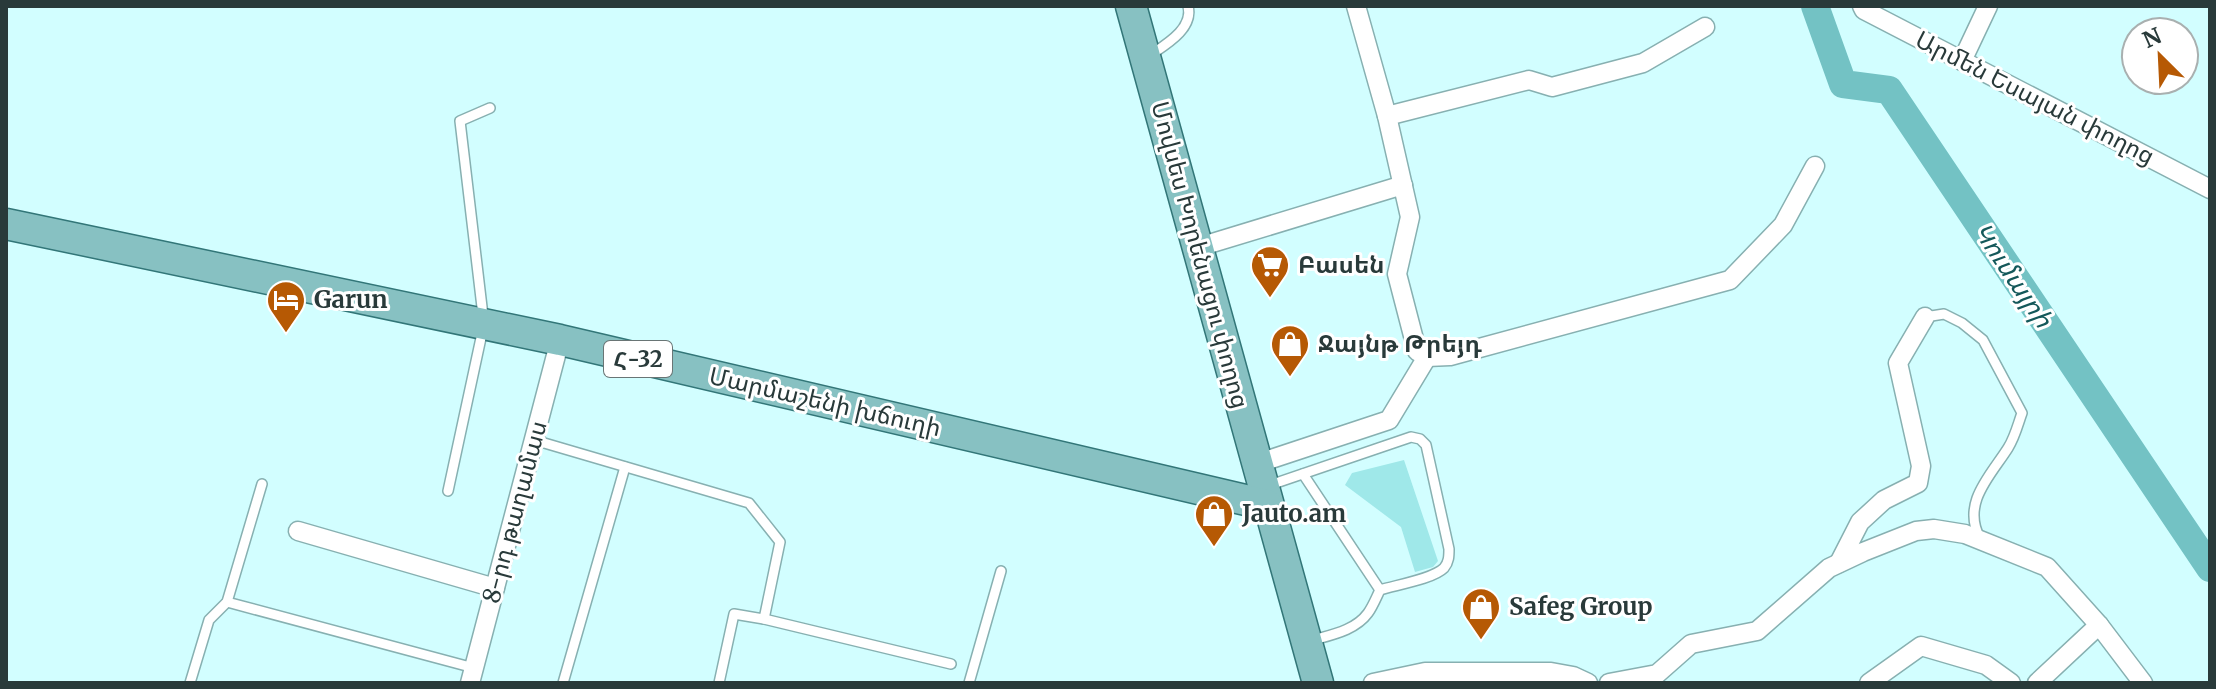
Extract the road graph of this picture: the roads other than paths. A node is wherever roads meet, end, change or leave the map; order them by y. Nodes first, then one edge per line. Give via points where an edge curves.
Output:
1 (1131, 6) edge
2 (1188, 6) edge
3 (1356, 6) edge
4 (1862, 6) edge
5 (1988, 6) edge
6 (1705, 27) dead end
7 (1146, 58) junction
8 (1962, 61) junction
9 (490, 108) dead end
10 (1387, 116) junction
11 (1815, 166) dead end
12 (1403, 185) junction
13 (2210, 189) edge
14 (6, 224) edge
15 (1199, 247) junction
16 (1925, 317) joint
17 (484, 324) junction
18 (560, 340) junction
19 (1427, 357) junction
20 (534, 440) junction
21 (625, 467) junction
22 (1303, 474) junction
23 (262, 484) dead end
24 (1262, 486) junction
25 (448, 491) dead end
26 (298, 531) dead end
27 (1981, 541) junction
28 (1839, 563) junction
29 (1001, 571) dead end
30 (495, 588) junction
31 (1380, 590) junction
32 (227, 602) junction
33 (764, 619) junction
34 (2099, 625) junction
35 (1306, 642) junction
36 (951, 664) dead end
37 (472, 676) edge
38 (1658, 678) edge
39 (190, 683) edge
40 (563, 683) edge
41 (719, 683) edge
42 (969, 683) edge
43 (1318, 683) edge
44 (1373, 683) edge
45 (1588, 683) edge
46 (1609, 683) edge
47 (1869, 683) edge
48 (2011, 683) edge
49 (2037, 683) edge
50 (2143, 683) edge

1 - 7 main road, Մովսես Խորենացու փողոց
2 - 7 lane via 1184,28
3 - 10 street
4 - 8 street, Արմեն Եսայան փողոց
5 - 8 street
6 - 10 street via 1643,63 1552,87 1529,80
7 - 15 main road, Մովսես Խորենացու փողոց
8 - 13 street, Արմեն Եսայան փողոց
9 - 17 lane via 460,121
10 - 12 street
11 - 19 street via 1783,225 1730,280 1450,356
12 - 15 street
12 - 19 street via 1410,217 1397,274 1417,351
14 - 17 main road, Մարմաշենի խճուղի / Հ-32
15 - 24 main road, Մովսես Խորենացու փողոց
16 - 27 lane via 1944,314 1983,340 2022,413 2011,444 1975,503
16 - 28 street via 1898,363 1921,466 1918,483 1884,500 1860,522
17 - 18 main road, Մարմաշենի խճուղի / Հ-32
17 - 25 lane
18 - 20 street, 8-րդ թաղամաս
18 - 24 main road, Մարմաշենի խճուղի / Հ-32
19 - 24 street via 1389,420
20 - 21 lane
20 - 30 street, 8-րդ թաղամաս
21 - 33 lane via 749,503 780,542
21 - 40 lane
22 - 24 lane
22 - 31 lane
22 - 31 lane via 1411,437 1426,445 1449,560 1435,574
23 - 32 lane
24 - 35 main road, Մովսես Խորենացու փողոց
26 - 30 street
27 - 28 street via 1947,530 1916,531
27 - 34 street via 2047,567
28 - 38 street via 1757,631 1691,644
29 - 42 lane
30 - 37 street, 8-րդ թաղամաս
31 - 35 lane via 1356,624
32 - 37 lane
32 - 39 lane via 209,620
33 - 36 lane
33 - 41 lane via 734,614
34 - 49 street
34 - 50 street
35 - 43 main road, Մովսես Խորենացու փողոց
38 - 46 street
44 - 45 street via 1425,672 1551,672
47 - 48 street via 1921,646 1986,665

